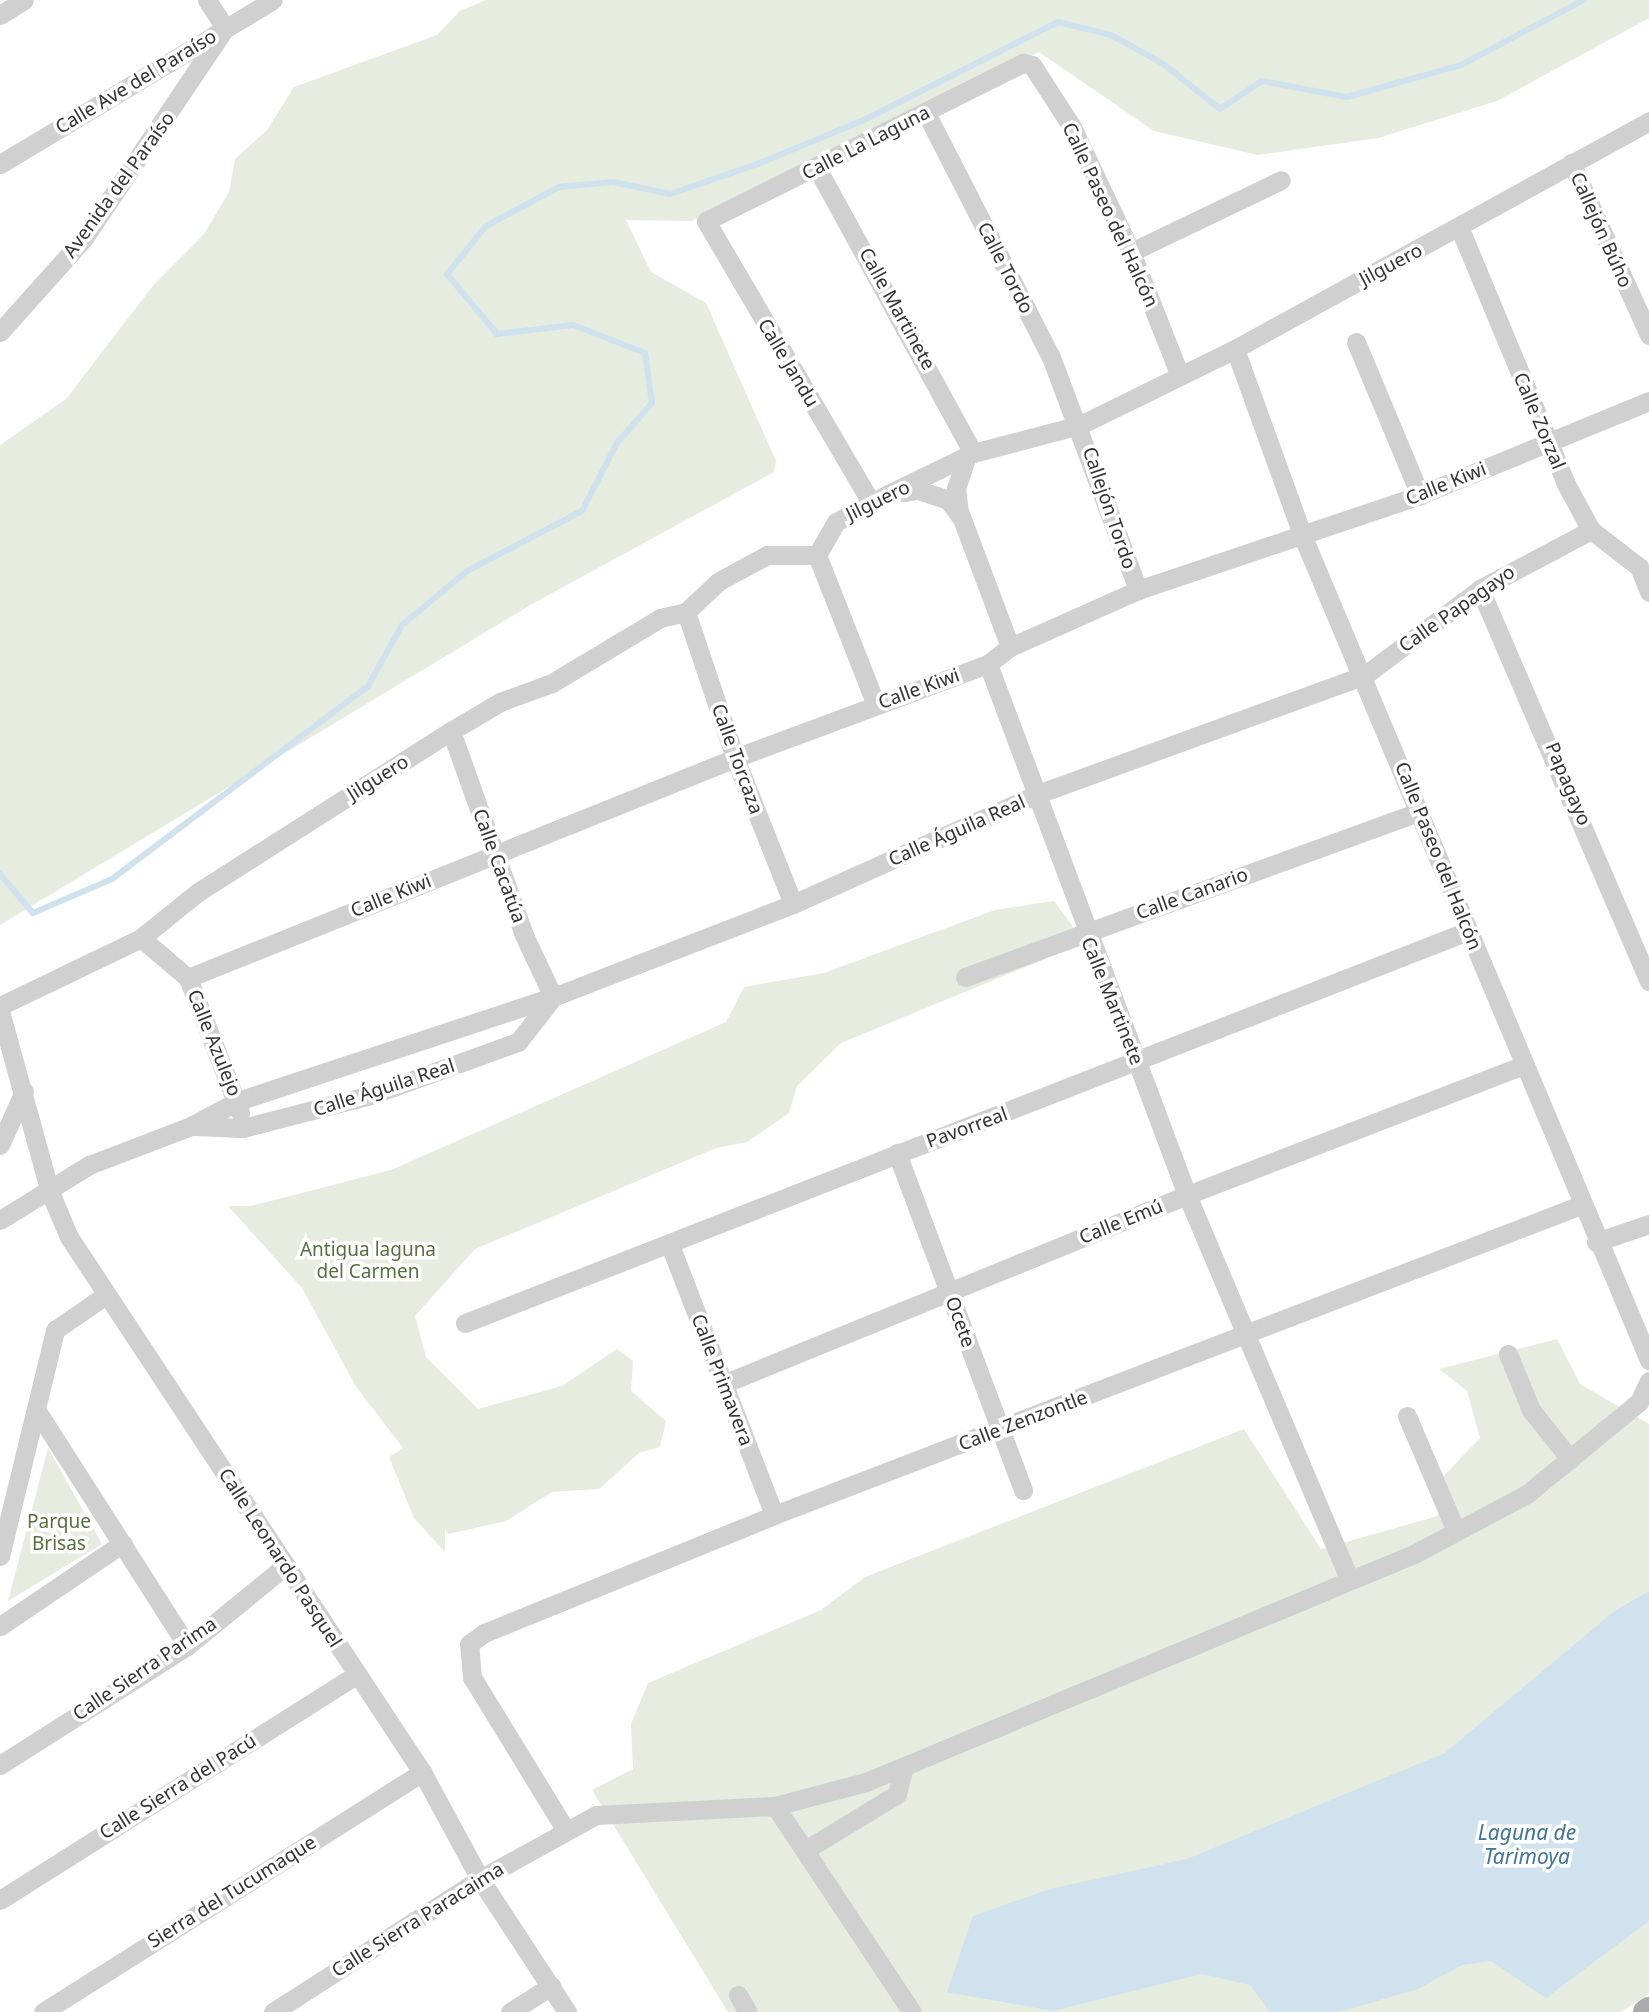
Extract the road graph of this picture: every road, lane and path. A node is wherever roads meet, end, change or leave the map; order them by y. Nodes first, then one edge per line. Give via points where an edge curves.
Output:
1 (24, 0) edge
2 (207, 0) edge
3 (273, 0) edge
4 (0, 15) edge
5 (225, 28) junction
6 (1026, 62) joint
7 (926, 113) junction
8 (1649, 121) edge
9 (1571, 163) junction
10 (0, 164) edge
11 (817, 167) junction
12 (1281, 180) dead end
13 (706, 221) joint
14 (1460, 229) junction
15 (1131, 252) junction
16 (0, 332) edge
17 (1649, 335) edge
18 (1356, 342) dead end
19 (1235, 349) junction
20 (1180, 376) junction
21 (1649, 401) edge
22 (1080, 425) junction
23 (1547, 443) junction
24 (969, 455) junction
25 (1420, 495) junction
26 (880, 499) junction
27 (962, 519) junction
28 (1591, 530) junction
29 (1303, 537) junction
30 (817, 555) junction
31 (1644, 565) edge
32 (1480, 589) junction
33 (1138, 590) junction
34 (1649, 592) edge
35 (686, 612) junction
36 (1010, 647) junction
37 (988, 664) junction
38 (1365, 675) junction
39 (876, 705) junction
40 (452, 732) junction
41 (735, 758) junction
42 (1035, 795) junction
43 (1419, 812) junction
44 (494, 855) junction
45 (793, 904) junction
46 (1468, 931) junction
47 (1085, 933) junction
48 (141, 938) junction
49 (965, 977) dead end
50 (188, 978) junction
51 (1649, 981) edge
52 (553, 997) junction
53 (0, 1009) edge
54 (1136, 1059) junction
55 (1522, 1066) junction
56 (24, 1091) junction
57 (237, 1101) junction
58 (191, 1126) junction
59 (243, 1128) junction
60 (0, 1145) edge
61 (897, 1153) junction
62 (50, 1192) junction
63 (1187, 1195) junction
64 (1581, 1205) junction
65 (0, 1220) edge
66 (1649, 1224) edge
67 (1596, 1242) junction
68 (670, 1245) junction
69 (948, 1292) junction
70 (106, 1295) junction
71 (466, 1323) dead end
72 (1244, 1335) junction
73 (1508, 1353) dead end
74 (1649, 1360) edge
75 (1649, 1381) edge
76 (723, 1384) junction
77 (37, 1411) junction
78 (1407, 1416) dead end
79 (1000, 1431) junction
80 (1570, 1459) junction
81 (1023, 1490) dead end
82 (774, 1515) junction
83 (1456, 1531) junction
84 (123, 1544) junction
85 (0, 1556) edge
86 (285, 1566) junction
87 (1350, 1580) junction
88 (0, 1626) edge
89 (187, 1646) junction
90 (357, 1674) junction
91 (0, 1765) edge
92 (903, 1770) junction
93 (422, 1772) junction
94 (775, 1806) junction
95 (565, 1829) junction
96 (807, 1849) junction
97 (480, 1879) junction
98 (0, 1900) edge
99 (551, 1986) junction
100 (738, 1995) dead end
101 (43, 2012) edge
102 (273, 2012) edge
103 (510, 2012) edge
104 (568, 2012) edge
105 (748, 2012) edge
106 (912, 2012) edge

1 - 4 street
2 - 5 street
3 - 5 street, Calle Ave del Paraíso
5 - 10 street, Calle Ave del Paraíso
5 - 16 street, Avenida del Paraíso via 84,238
6 - 7 street, Calle La Laguna
6 - 15 street, Calle Paseo del Halcón via 1072,127
7 - 11 street, Calle La Laguna
7 - 22 street, Calle Tordo
8 - 9 street, Jilguero
9 - 14 street, Jilguero
9 - 17 street, Callejón Búho
11 - 13 street, Calle La Laguna
11 - 24 street, Calle Martinete
12 - 15 street
13 - 26 street, Calle Jandu
14 - 19 street, Jilguero
14 - 23 street, Calle Zorzal
15 - 20 street, Calle Paseo del Halcón
18 - 25 street
19 - 20 street, Jilguero
19 - 29 street, Calle Paseo del Halcón
20 - 22 street, Jilguero
21 - 23 street, Calle Kiwi
22 - 24 street, Jilguero
22 - 33 street, Callejón Tordo
23 - 25 street, Calle Kiwi
23 - 28 street, Calle Zorzal
24 - 26 street, Jilguero
24 - 27 street via 956,488
25 - 29 street, Calle Kiwi
26 - 27 street via 918,490 948,500
26 - 30 street, Jilguero via 836,522
27 - 36 street
28 - 31 street, Calle Zorzal
28 - 32 street, Calle Papagayo
29 - 33 street, Calle Kiwi
29 - 38 street, Calle Paseo del Halcón
30 - 35 street, Jilguero via 767,555 719,581
30 - 39 street
31 - 34 street, Calle Zorzal
32 - 38 street, Calle Papagayo
32 - 51 street, Papagayo
33 - 36 street, Calle Kiwi
35 - 40 street, Jilguero via 660,618 552,684 500,702
35 - 41 street, Calle Torcaza
36 - 37 street, Calle Kiwi
37 - 39 street, Calle Kiwi
37 - 42 street, Calle Martinete
38 - 42 street, Calle Águila Real
38 - 43 street, Calle Paseo del Halcón
39 - 41 street, Calle Kiwi
40 - 44 street, Calle Cacatúa
40 - 48 street, Jilguero via 198,892
41 - 44 street, Calle Kiwi
41 - 45 street, Calle Torcaza
42 - 45 street, Calle Águila Real
42 - 47 street, Calle Martinete
43 - 46 street, Calle Paseo del Halcón
43 - 47 street, Calle Canario
44 - 50 street, Calle Kiwi
44 - 52 street, Calle Cacatúa
45 - 52 street, Calle Águila Real
46 - 54 street, Pavorreal
46 - 55 street, Calle Paseo del Halcón
47 - 49 street, Calle Canario
47 - 54 street, Calle Martinete
48 - 50 street, Calle Azulejo
48 - 53 street, Jilguero
50 - 57 street, Calle Azulejo
52 - 57 street, Calle Águila Real
52 - 59 street, Calle Águila Real via 518,1042 374,1094
53 - 56 street, Calle Leonardo Pasquel
54 - 61 street, Pavorreal
54 - 63 street, Calle Martinete
55 - 63 street, Calle Emú
55 - 64 street, Calle Paseo del Halcón
56 - 60 street
56 - 62 street, Calle Leonardo Pasquel
57 - 58 street, Calle Águila Real
57 - 59 street, Calle Azulejo
58 - 59 street, Calle Águila Real
58 - 62 street, Calle Águila Real via 89,1165
61 - 68 street, Pavorreal
61 - 69 street, Ocete
62 - 65 street, Calle Águila Real
62 - 70 street, Calle Leonardo Pasquel via 69,1237
63 - 69 street, Calle Emú
63 - 72 street, Calle Martinete
64 - 67 street, Calle Paseo del Halcón
64 - 72 street, Calle Zenzontle
66 - 67 street
67 - 74 street, Calle Paseo del Halcón
68 - 71 street, Pavorreal
68 - 76 street, Calle Primavera
69 - 76 street, Calle Emú
69 - 79 street, Ocete
70 - 77 street via 55,1330
70 - 86 street, Calle Leonardo Pasquel
72 - 79 street, Calle Zenzontle
72 - 87 street, Calle Martinete
73 - 80 street via 1531,1410
75 - 80 street, Calle Sierra Paracaima via 1639,1402
76 - 82 street, Calle Primavera
77 - 84 street
77 - 85 street
78 - 83 street
79 - 81 street, Ocete
79 - 82 street, Calle Zenzontle
80 - 83 street, Calle Sierra Paracaima via 1527,1494
82 - 95 street, Calle Zenzontle via 509,1620 468,1644 472,1677
83 - 87 street, Calle Sierra Paracaima
84 - 88 street
84 - 89 street
86 - 89 street, Calle Sierra Parima
86 - 90 street, Calle Leonardo Pasquel
87 - 92 street, Calle Sierra Paracaima
89 - 91 street, Calle Sierra Parima
90 - 93 street, Calle Leonardo Pasquel
90 - 98 street, Calle Sierra del Pacú
92 - 94 street, Calle Sierra Paracaima
92 - 96 street via 897,1794
93 - 97 street, Calle Leonardo Pasquel
93 - 101 street, Sierra del Tucumaque
94 - 95 street, Calle Sierra Paracaima via 624,1811
94 - 96 street
95 - 97 street, Calle Sierra Paracaima
96 - 106 street
97 - 99 street, Calle Leonardo Pasquel
97 - 102 street, Calle Sierra Paracaima
99 - 103 street
99 - 104 street, Calle Leonardo Pasquel
100 - 105 street

